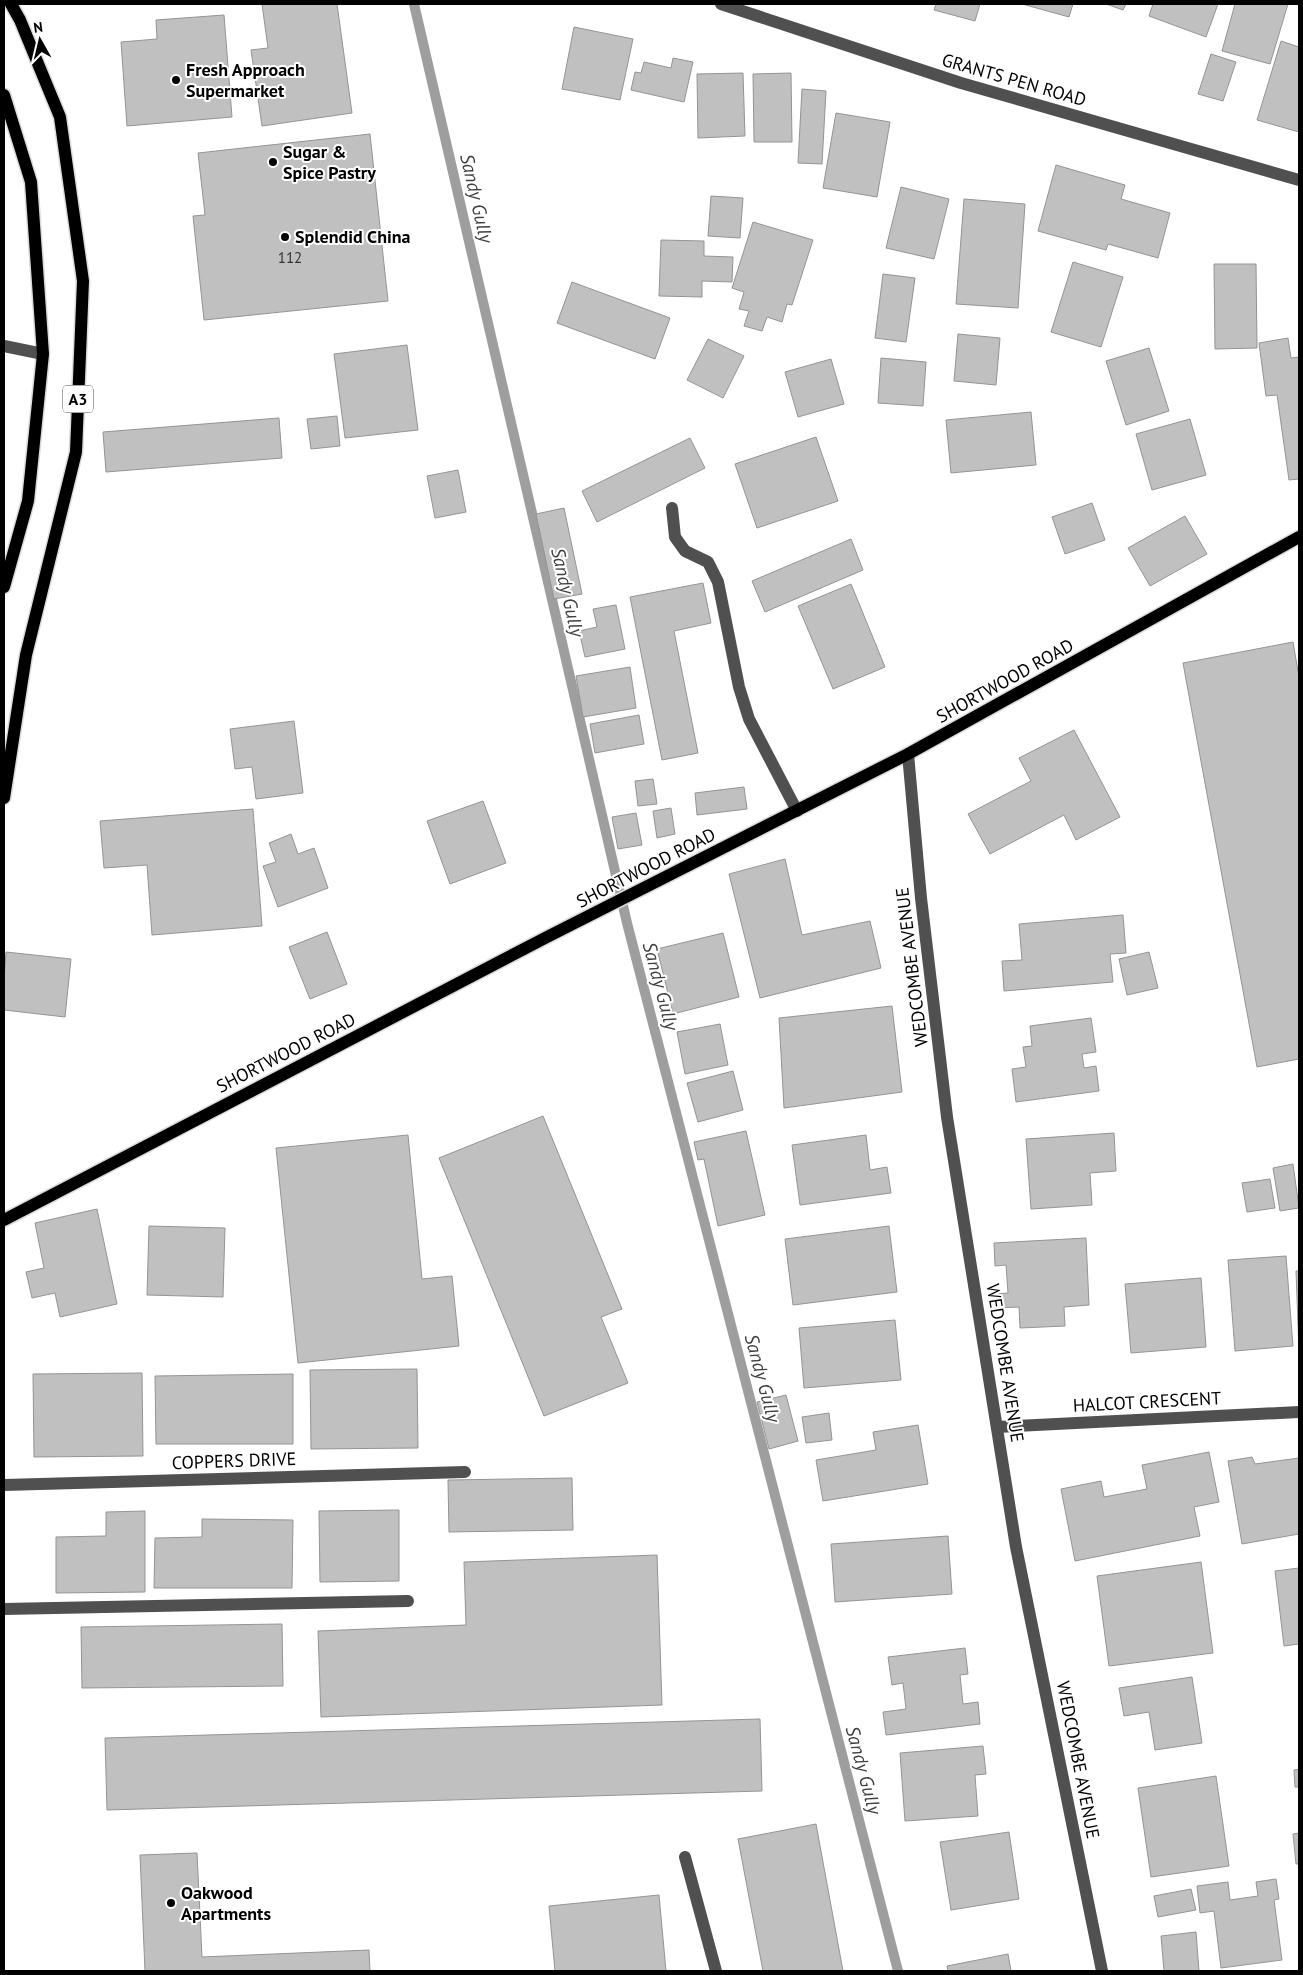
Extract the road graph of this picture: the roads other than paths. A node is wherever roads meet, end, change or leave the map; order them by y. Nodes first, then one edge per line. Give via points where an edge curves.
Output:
1 (11, 4) edge
2 (721, 4) edge
3 (4, 95) edge
4 (1299, 180) edge
5 (4, 346) edge
6 (43, 354) junction
7 (672, 508) dead end
8 (1299, 537) edge
9 (4, 587) edge
10 (908, 754) junction
11 (4, 798) edge
12 (797, 811) junction
13 (4, 1220) edge
14 (1299, 1412) edge
15 (997, 1427) junction
16 (465, 1472) dead end
17 (4, 1485) edge
18 (408, 1601) dead end
19 (4, 1610) edge
20 (685, 1857) dead end
21 (716, 1971) edge
22 (1102, 1971) edge

1 - 11 main road, A3 via 60,117 83,281 76,452 26,655
2 - 4 street, GRANTS PEN ROAD via 961,84
3 - 6 main road, A3 via 31,182
5 - 6 street
6 - 9 main road, A3 via 28,501
7 - 12 street via 675,537 685,551 708,562 718,582 739,687 749,719
8 - 10 main road, SHORTWOOD ROAD
10 - 12 main road, SHORTWOOD ROAD
10 - 15 street, WEDCOMBE AVENUE via 947,1118
12 - 13 main road, SHORTWOOD ROAD via 547,937
14 - 15 street, HALCOT CRESCENT
15 - 22 street, WEDCOMBE AVENUE via 1016,1547
16 - 17 street, COPPERS DRIVE
18 - 19 street
20 - 21 street

